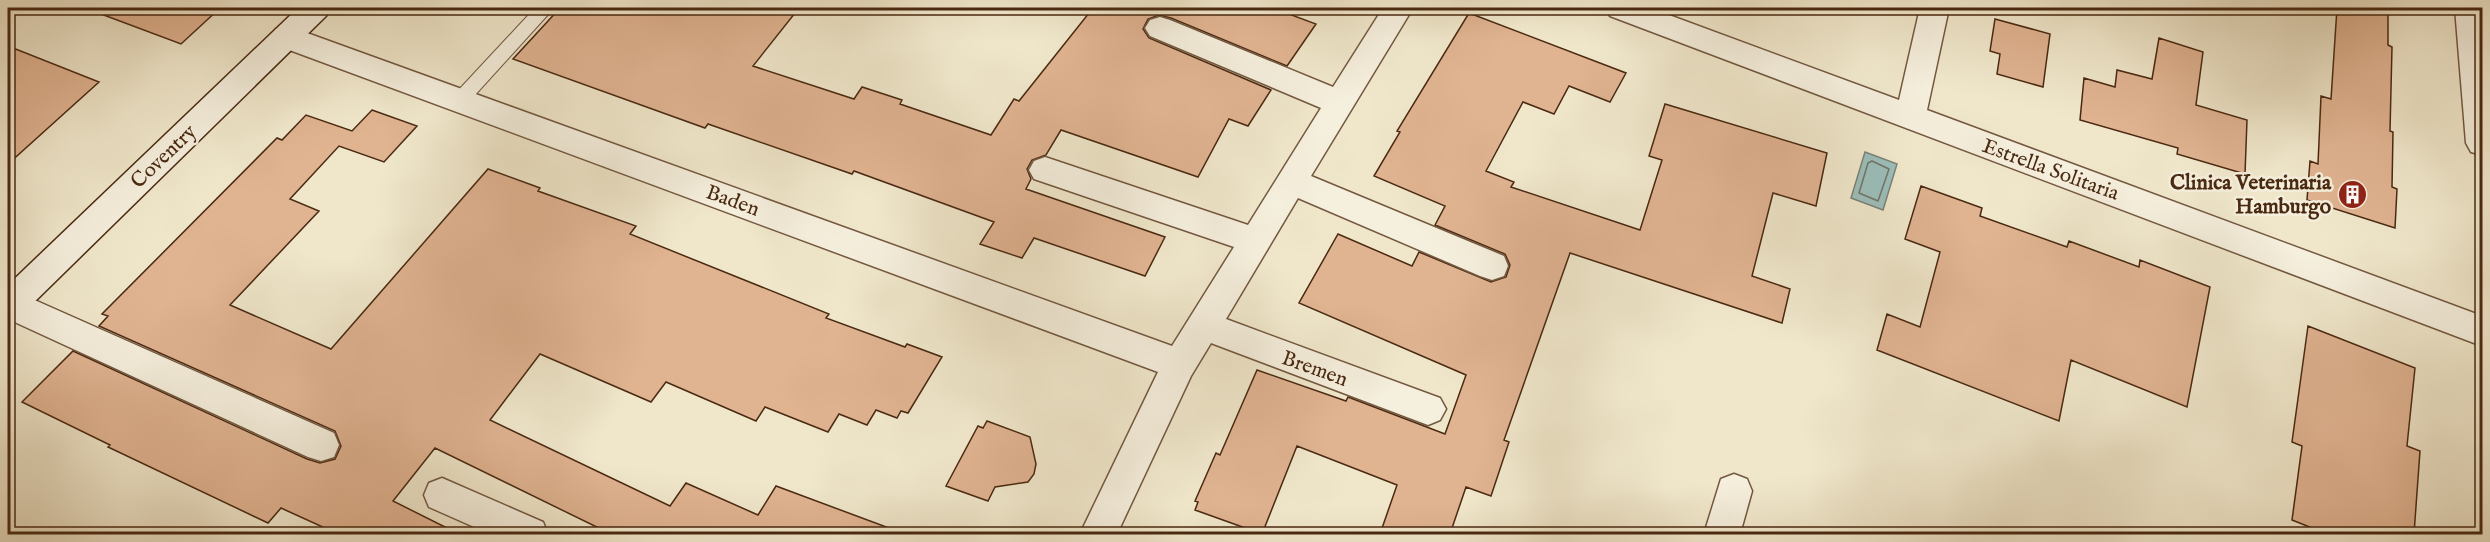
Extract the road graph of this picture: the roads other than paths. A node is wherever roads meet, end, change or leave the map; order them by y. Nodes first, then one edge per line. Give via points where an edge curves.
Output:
1 (316, 8) edge
2 (545, 8) edge
3 (1398, 8) edge
4 (1620, 8) edge
5 (1935, 8) edge
6 (2474, 12) edge
7 (1160, 28) dead end
8 (286, 38) junction
9 (459, 100) junction
10 (1340, 103) junction
11 (1910, 117) junction
12 (2482, 143) edge
13 (1045, 170) dead end
14 (1292, 182) junction
15 (1255, 241) junction
16 (1492, 266) dead end
17 (8, 305) edge
18 (1203, 325) junction
19 (2482, 331) edge
20 (1179, 365) junction
21 (1428, 410) dead end
22 (321, 445) dead end
23 (1734, 491) dead end
24 (442, 495) dead end
25 (531, 534) edge
26 (1098, 534) edge
27 (1722, 534) edge

1 - 8 street, Coventry
2 - 9 lane
3 - 10 street
4 - 11 street, Estrella Solitaria
5 - 11 street
6 - 12 street
7 - 10 street
8 - 9 street, Baden
8 - 17 street, Coventry
9 - 20 street, Baden
10 - 14 street
11 - 19 street, Estrella Solitaria
13 - 15 street
14 - 15 street
14 - 16 street
15 - 18 street
17 - 22 street, Coventry
18 - 20 street
18 - 21 street, Bremen
20 - 26 street
23 - 27 street
24 - 25 street

